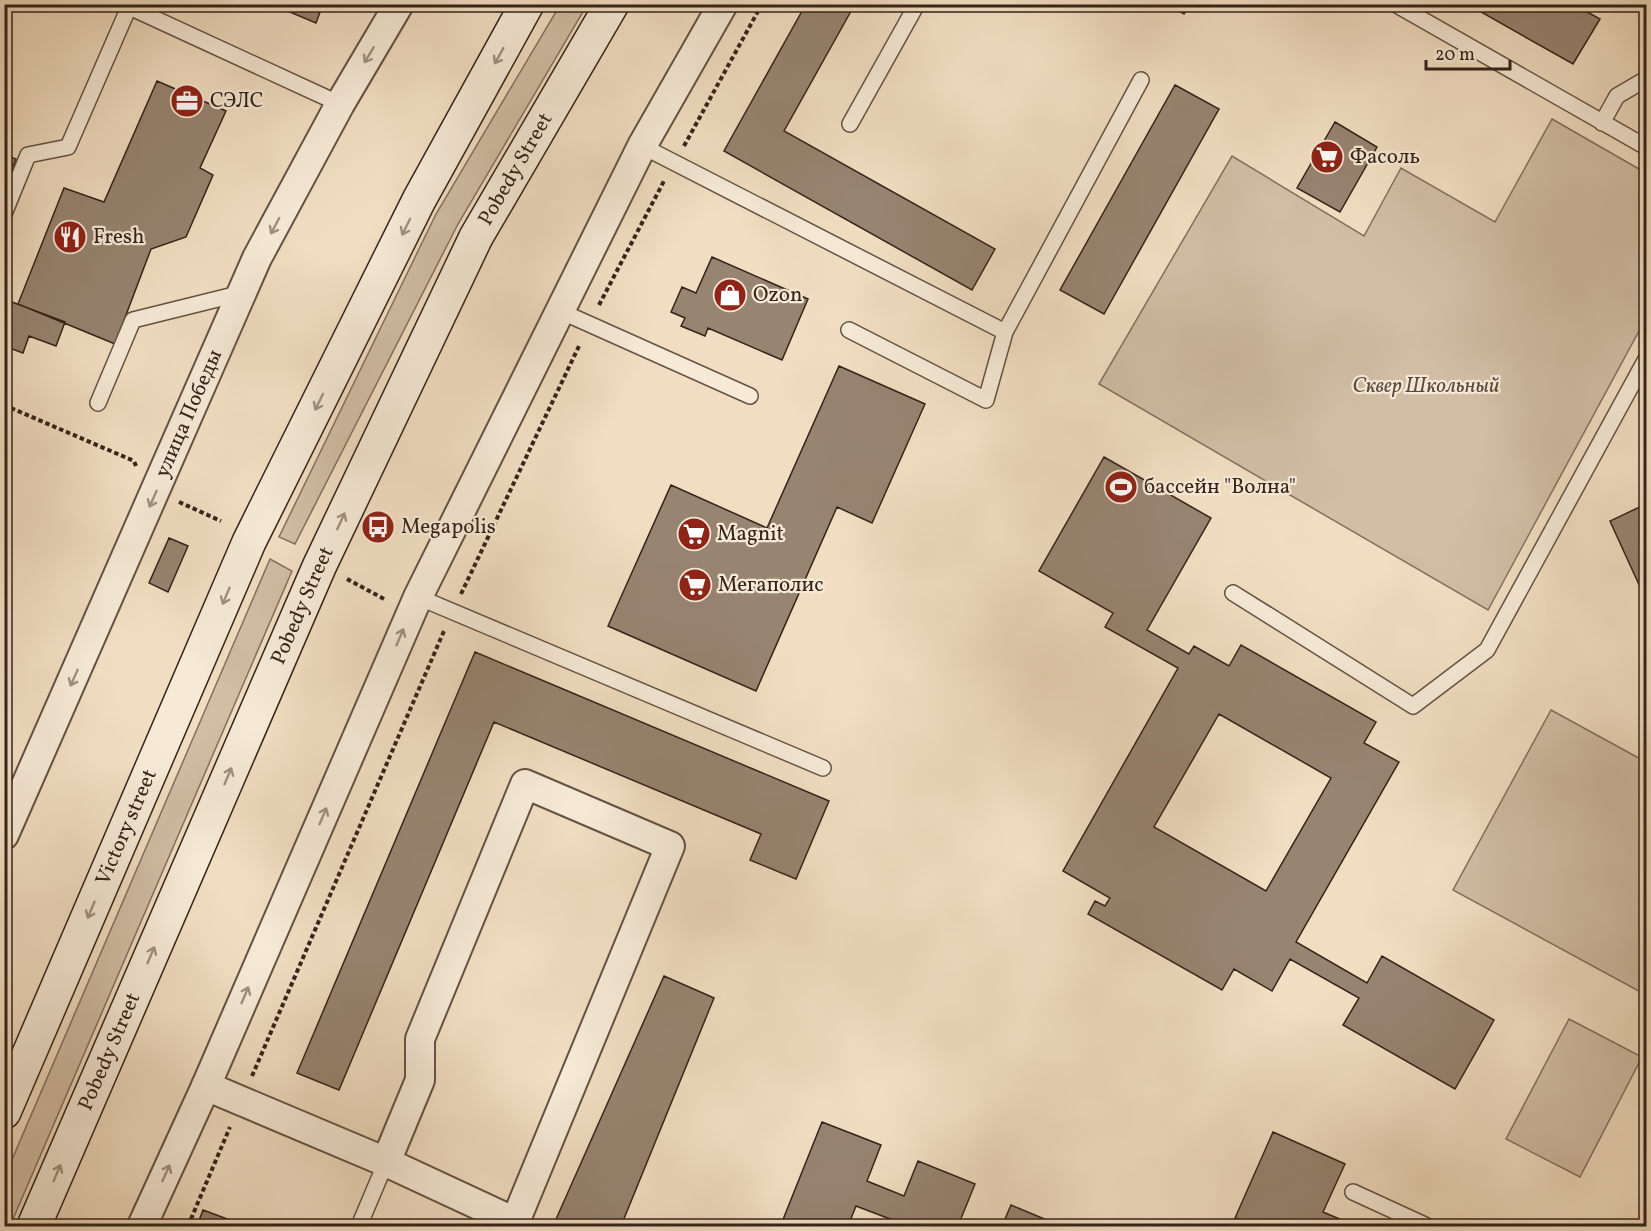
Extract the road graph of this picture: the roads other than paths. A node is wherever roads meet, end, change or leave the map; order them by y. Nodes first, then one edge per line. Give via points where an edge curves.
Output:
1 (399, 4) edge
2 (527, 4) edge
3 (612, 4) edge
4 (723, 4) edge
5 (917, 4) edge
6 (1395, 4) edge
7 (126, 6) edge
8 (1647, 79) edge
9 (1141, 80) dead end
10 (340, 104) junction
11 (1602, 123) junction
12 (850, 124) dead end
13 (642, 146) junction
14 (1647, 147) edge
15 (4, 214) edge
16 (242, 293) junction
17 (560, 311) junction
18 (849, 330) dead end
19 (1005, 332) junction
20 (1647, 359) edge
21 (750, 396) dead end
22 (98, 403) dead end
23 (1233, 593) dead end
24 (418, 597) junction
25 (823, 768) dead end
26 (4, 835) edge
27 (206, 1086) junction
28 (4, 1112) edge
29 (386, 1162) junction
30 (1353, 1192) dead end
31 (514, 1224) edge
32 (34, 1227) edge
33 (142, 1227) edge
34 (359, 1227) edge
35 (1426, 1227) edge

1 -> 10 street, улица Победы
2 -> 28 street via 419,200 249,542
32 -> 3 street, Pobedy Street via 319,567 476,237
4 - 13 street
5 - 12 lane
6 - 11 lane
7 - 10 lane
7 - 15 lane via 68,147 28,155
8 - 11 lane via 1617,96
9 - 19 lane
10 -> 16 street, улица Победы
11 - 14 lane
13 - 17 street
13 - 19 lane
16 - 22 lane via 133,320
16 -> 26 street, улица Победы
17 - 21 lane
17 - 24 street
18 - 19 lane via 986,400
20 - 23 lane via 1487,650 1413,706
24 - 25 lane
27 -> 24 street
27 - 29 street
33 -> 27 street
29 - 31 street
29 - 31 street via 420,1080 420,1039 525,784 670,846
29 - 34 lane
30 - 35 lane

